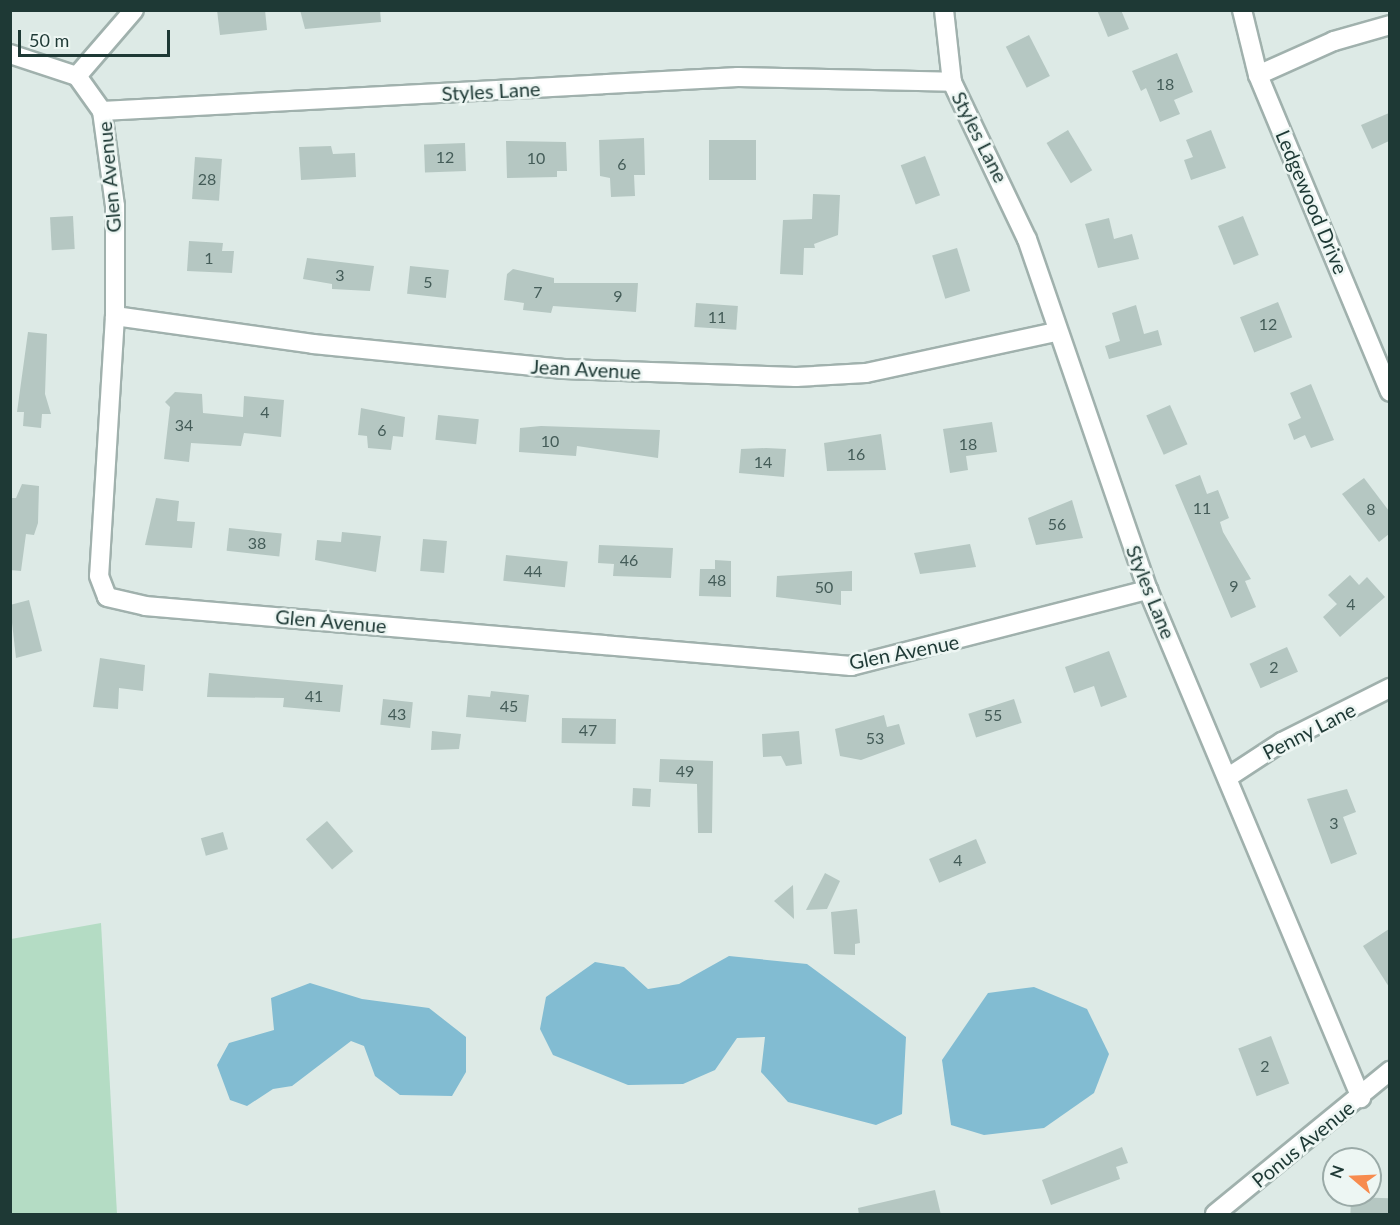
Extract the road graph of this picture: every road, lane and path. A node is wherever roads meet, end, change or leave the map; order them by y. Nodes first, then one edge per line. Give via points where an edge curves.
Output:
1 (134, 10) edge
2 (944, 10) edge
3 (1242, 10) edge
4 (1389, 25) edge
5 (10, 54) edge
6 (1258, 75) junction
7 (77, 76) junction
8 (952, 82) junction
9 (102, 111) junction
10 (115, 316) junction
11 (1056, 332) junction
12 (1389, 392) edge
13 (1148, 590) junction
14 (1389, 688) edge
15 (1230, 776) junction
16 (1389, 1071) edge
17 (1361, 1098) junction
18 (1219, 1213) edge

1 - 7 street
2 - 8 street, Styles Lane
3 - 6 street, Ledgewood Drive
4 - 6 street via 1334,41
5 - 7 street
6 - 12 street, Ledgewood Drive
7 - 9 street, Glen Avenue
8 - 9 street, Styles Lane via 738,76
8 - 11 street, Styles Lane via 1000,172
9 - 10 street, Glen Avenue via 115,206
10 - 11 street, Jean Avenue via 313,344 564,369 796,377 866,373
10 - 13 street, Glen Avenue via 99,576 107,597 145,606 850,666
11 - 13 street, Styles Lane
13 - 15 street, Styles Lane
14 - 15 street, Penny Lane via 1282,742
15 - 17 street, Styles Lane
16 - 17 street, Ponus Avenue
17 - 18 street, Ponus Avenue

